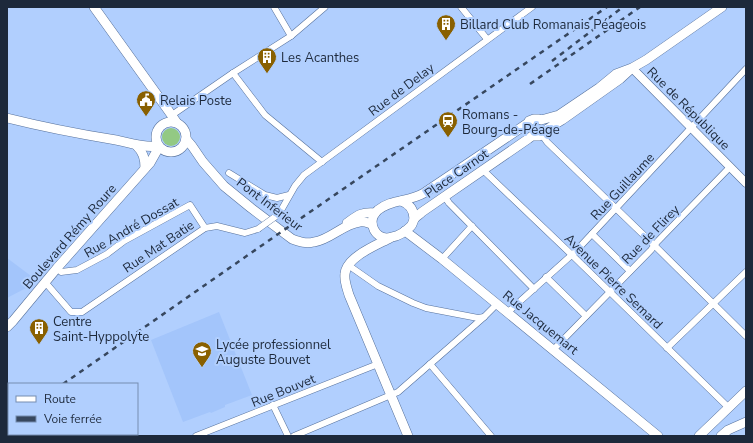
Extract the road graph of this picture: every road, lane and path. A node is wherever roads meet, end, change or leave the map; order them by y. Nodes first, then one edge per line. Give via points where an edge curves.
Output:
1 (94, 7) edge
2 (274, 7) edge
3 (325, 7) edge
4 (461, 7) edge
5 (532, 7) edge
6 (722, 7) edge
7 (292, 36) junction
8 (487, 39) junction
9 (632, 68) junction
10 (746, 69) edge
11 (233, 72) junction
12 (7, 118) edge
13 (171, 118) junction
14 (539, 119) junction
15 (528, 123) junction
16 (691, 128) junction
17 (156, 134) junction
18 (539, 134) junction
19 (186, 139) junction
20 (136, 145) junction
21 (159, 147) junction
22 (180, 150) junction
23 (170, 152) junction
24 (203, 162) junction
25 (322, 162) junction
26 (148, 166) junction
27 (730, 167) junction
28 (483, 170) junction
29 (228, 173) dead end
30 (746, 183) edge
31 (289, 196) junction
32 (445, 197) junction
33 (401, 201) junction
34 (616, 209) junction
35 (375, 213) junction
36 (414, 219) junction
37 (472, 226) junction
38 (205, 228) junction
39 (373, 228) junction
40 (405, 231) junction
41 (592, 234) junction
42 (331, 235) junction
43 (390, 238) junction
44 (654, 245) junction
45 (363, 252) junction
46 (572, 255) junction
47 (442, 259) junction
48 (348, 265) junction
49 (57, 268) junction
50 (630, 271) junction
51 (746, 272) edge
52 (546, 277) junction
53 (45, 282) junction
54 (534, 289) junction
55 (609, 292) junction
56 (497, 304) junction
57 (713, 304) junction
58 (508, 312) junction
59 (586, 316) junction
60 (484, 317) junction
61 (7, 327) edge
62 (746, 336) edge
63 (667, 348) junction
64 (553, 350) junction
65 (378, 364) junction
66 (430, 364) junction
67 (746, 391) edge
68 (391, 396) junction
69 (273, 405) junction
70 (729, 408) junction
71 (746, 422) edge
72 (196, 436) edge
73 (288, 436) edge
74 (294, 436) edge
75 (408, 436) edge
76 (491, 436) edge
77 (658, 436) edge
78 (699, 436) edge
79 (721, 436) edge

1 - 13 main road
2 - 7 street
3 - 7 street
4 - 8 street
5 - 8 street, Rue de Delay
6 - 9 main road
7 - 11 street
8 - 25 street, Rue de Delay
9 - 14 main road, Place Carnot via 616,74 559,115
9 - 16 street, Rue de République
9 - 18 main road, Place Carnot via 620,79
10 - 16 street, Rue Guillaume
11 - 13 street
11 - 25 street via 265,115
12 - 20 main road
13 - 17 main road via 159,127
13 - 19 main road via 184,129
14 - 15 main road, Place Carnot
14 - 18 main road via 545,126
15 - 18 main road via 528,133
15 - 33 main road, Place Carnot via 424,193
16 - 27 street, Rue de République
16 - 34 street, Rue Guillaume
17 - 20 main road via 146,143
17 - 21 main road
18 - 28 main road, Place Carnot
18 - 34 street
19 - 22 main road
19 - 24 main road, Pont Inferieur
20 - 21 main road
20 - 26 main road
21 - 23 main road
21 - 26 main road, Boulevard Rémy Roure
22 - 23 main road
22 - 24 main road, Pont Inferieur
23 - 26 main road, Boulevard Rémy Roure
24 - 42 main road, Pont Inferieur via 224,186 292,239 307,243
25 - 31 street, Rue de Delay via 304,175
26 - 49 main road, Boulevard Rémy Roure
27 - 30 street, Rue de République
27 - 44 street, Rue de Flirey
28 - 32 main road, Place Carnot
28 - 46 street, Avenue Pierre Semard
29 - 31 street via 265,195 277,198
31 - 38 street, Rue Mat Batie, bridge via 279,214 258,229 245,233 218,226
32 - 36 main road, Place Carnot
32 - 37 street
33 - 35 main road, Place Carnot via 389,203
33 - 36 main road, Place Carnot via 411,208
34 - 41 street, Rue Guillaume
34 - 44 street
35 - 39 main road
35 - 42 main road, Pont Inferieur via 358,215
36 - 40 main road, Place Carnot
37 - 47 street
37 - 54 street
38 - 49 street, Rue André Dossat via 190,205 77,270 61,272
38 - 53 street, Rue Mat Batie via 82,312 71,312
39 - 42 main road, Pont Inferieur via 359,222
39 - 43 main road via 379,236
39 - 45 main road
40 - 43 main road, Place Carnot
40 - 47 main road, Rue Jacquemart
41 - 46 street, Rue Guillaume
41 - 50 street
43 - 45 main road, Place Carnot
44 - 50 street, Rue de Flirey
44 - 57 street
45 - 48 main road
46 - 52 street, Rue Guillaume
46 - 55 street, Avenue Pierre Semard
47 - 56 main road, Rue Jacquemart
48 - 60 street via 378,286 426,308
48 - 65 main road via 345,282
49 - 53 main road, Boulevard Rémy Roure
50 - 55 street, Rue de Flirey
51 - 57 street
52 - 54 street, Rue Guillaume
52 - 59 street
53 - 61 main road, Boulevard Rémy Roure
54 - 58 street, Rue Guillaume
55 - 59 street, Rue de Flirey
55 - 63 street, Avenue Pierre Semard
56 - 58 main road, Rue Jacquemart
56 - 60 street
57 - 62 street
57 - 63 street
58 - 64 main road, Rue Jacquemart
59 - 64 street, Rue de Flirey
60 - 66 street
63 - 70 street, Avenue Pierre Semard
64 - 77 main road, Rue Jacquemart
65 - 68 main road
65 - 69 street, Rue Bouvet
66 - 68 street
66 - 76 street
67 - 70 main road
68 - 74 street
68 - 75 main road
69 - 72 street, Rue Bouvet
69 - 73 street
70 - 78 main road
71 - 79 main road

